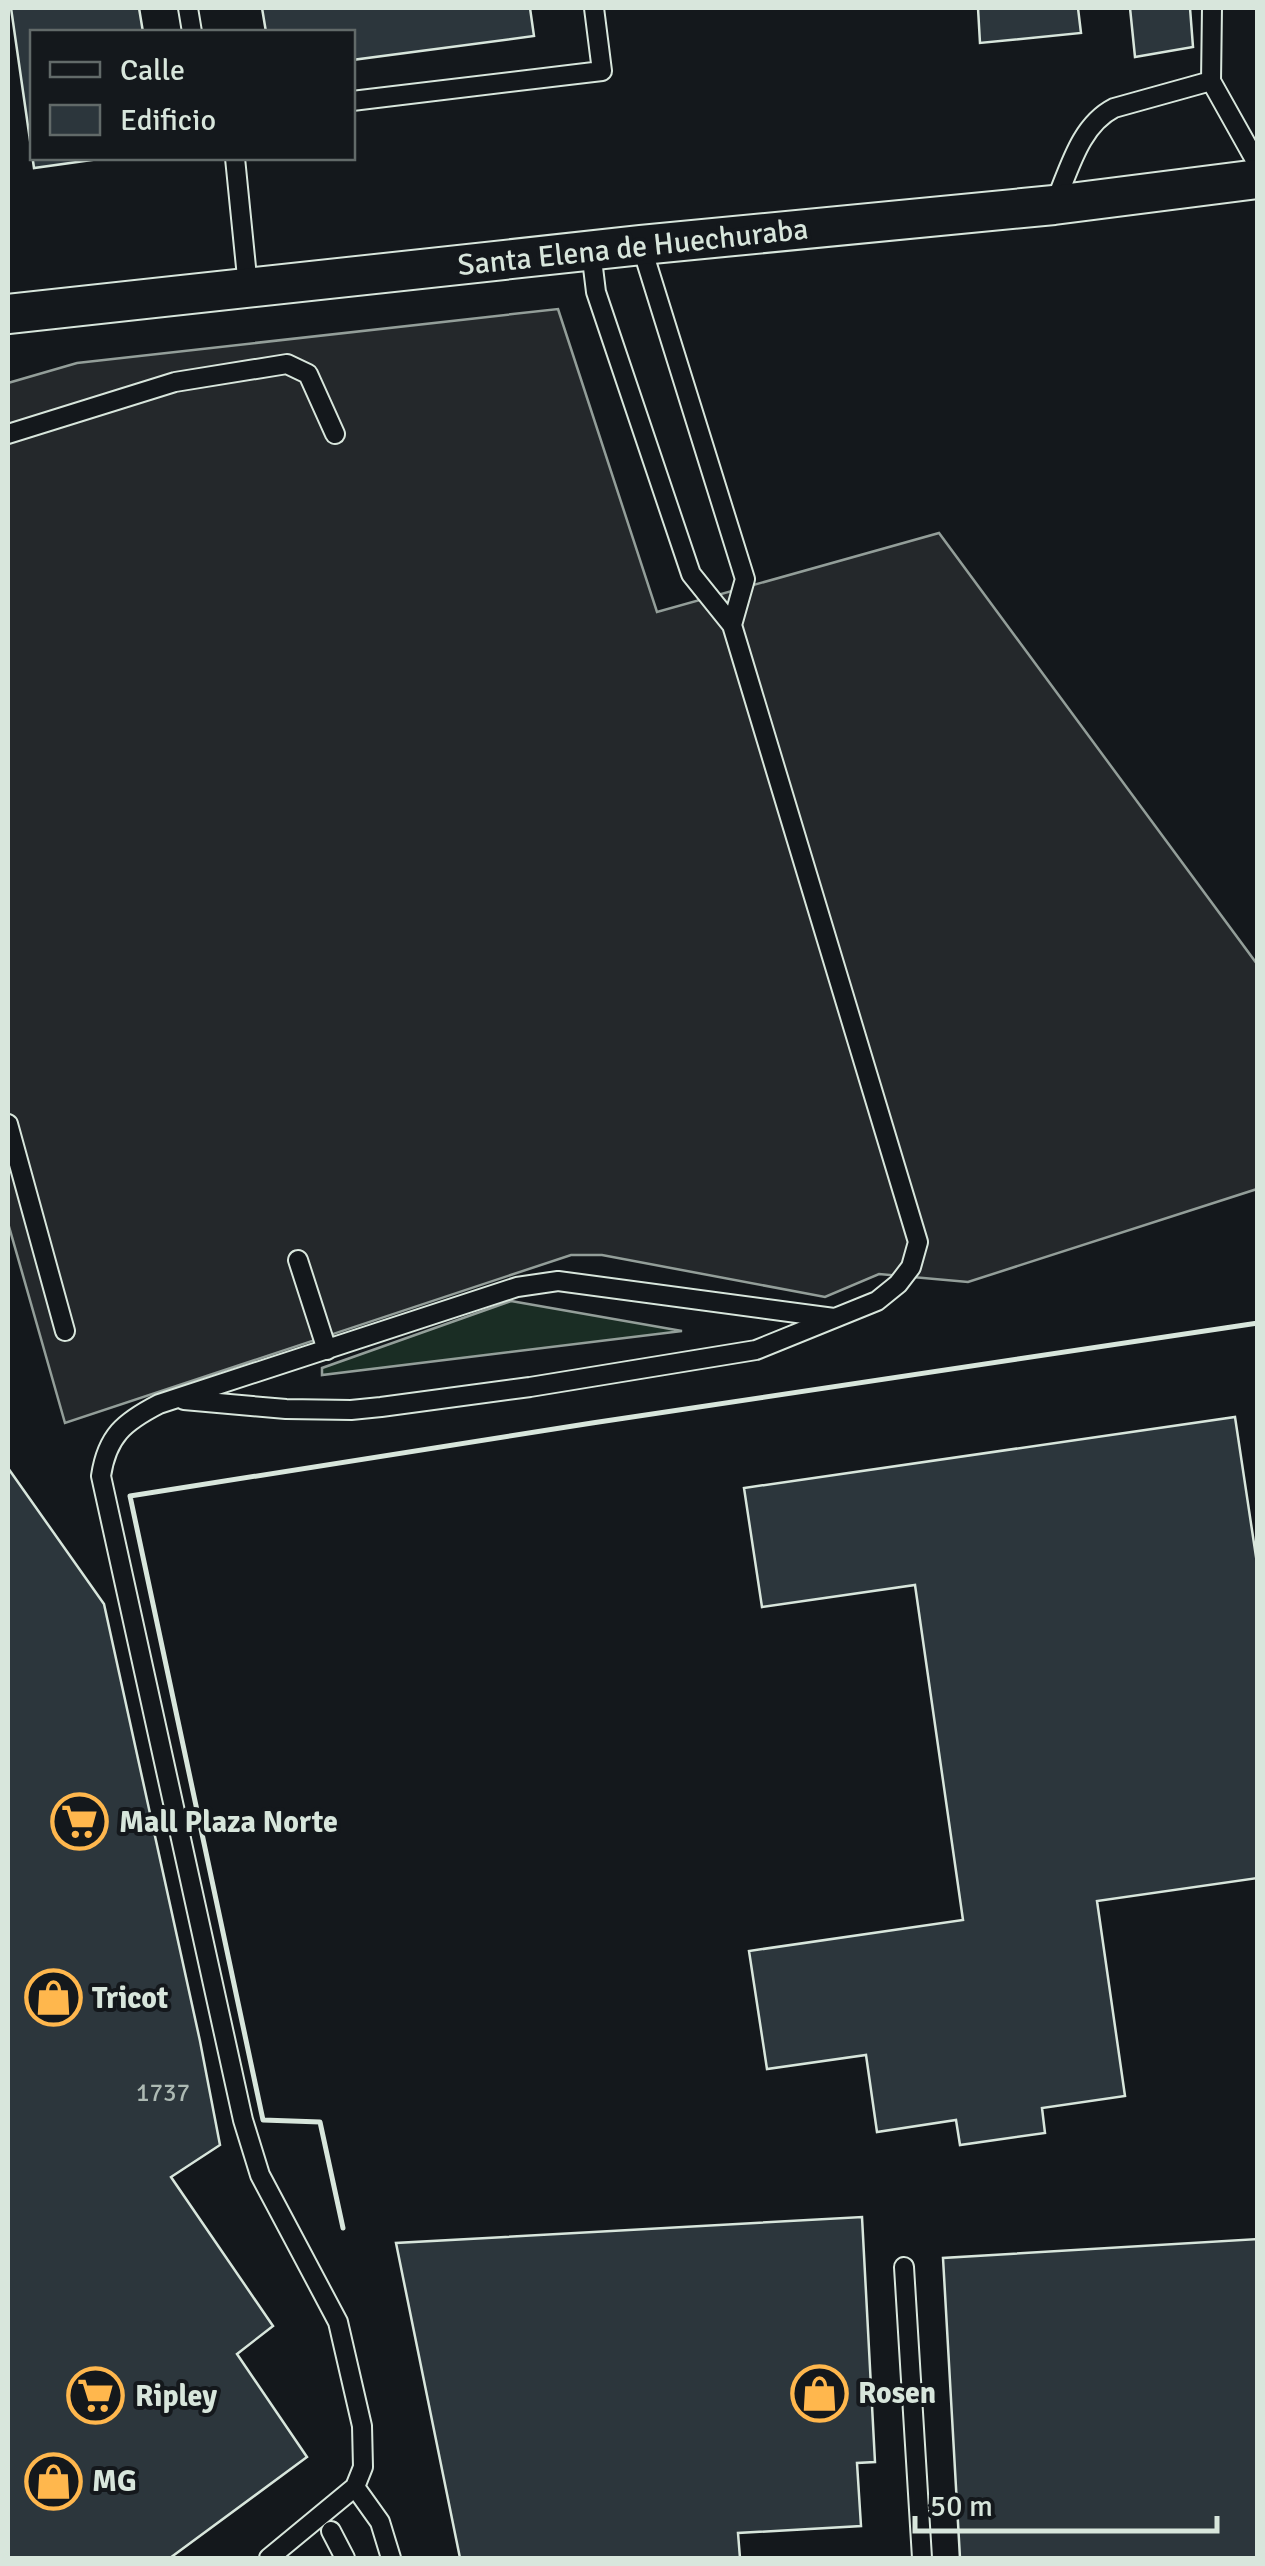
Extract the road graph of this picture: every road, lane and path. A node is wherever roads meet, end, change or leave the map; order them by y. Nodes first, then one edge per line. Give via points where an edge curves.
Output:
1 (594, 8) edge
2 (1212, 8) edge
3 (1211, 81) junction
4 (355, 101) edge
5 (235, 160) edge
6 (1258, 165) edge
7 (1258, 179) edge
8 (1054, 205) junction
9 (642, 244) junction
10 (591, 251) junction
11 (248, 288) junction
12 (8, 314) edge
13 (8, 434) edge
14 (335, 434) dead end
15 (732, 625) junction
16 (8, 1124) edge
17 (298, 1260) dead end
18 (834, 1318) junction
19 (64, 1331) dead end
20 (327, 1350) junction
21 (159, 1404) junction
22 (904, 2267) dead end
23 (356, 2486) junction
24 (331, 2531) dead end
25 (269, 2558) edge
26 (345, 2558) edge
27 (391, 2558) edge
28 (922, 2558) edge

1 - 4 lane via 602,71
2 - 3 lane
3 - 6 lane
3 - 8 lane via 1101,114 1087,129
5 - 11 lane
7 - 8 street, Santa Elena de Huechuraba
8 - 9 street, Santa Elena de Huechuraba
9 - 10 street, Santa Elena de Huechuraba
9 - 15 lane via 745,579
10 - 11 street, Santa Elena de Huechuraba
10 - 15 lane via 596,292 690,574
11 - 12 street, Santa Elena de Huechuraba
13 - 14 lane via 174,382 287,364 308,374
15 - 18 lane via 918,1242 898,1284
16 - 19 lane
17 - 20 lane
18 - 20 lane via 558,1281 517,1287
18 - 21 lane via 756,1350 381,1407 286,1409 196,1399
20 - 21 lane
21 - 23 lane via 115,1434 101,1476 252,2157 338,2322 345,2348 362,2426 363,2467
22 - 28 lane
23 - 25 lane
23 - 27 lane via 380,2522
24 - 26 lane

